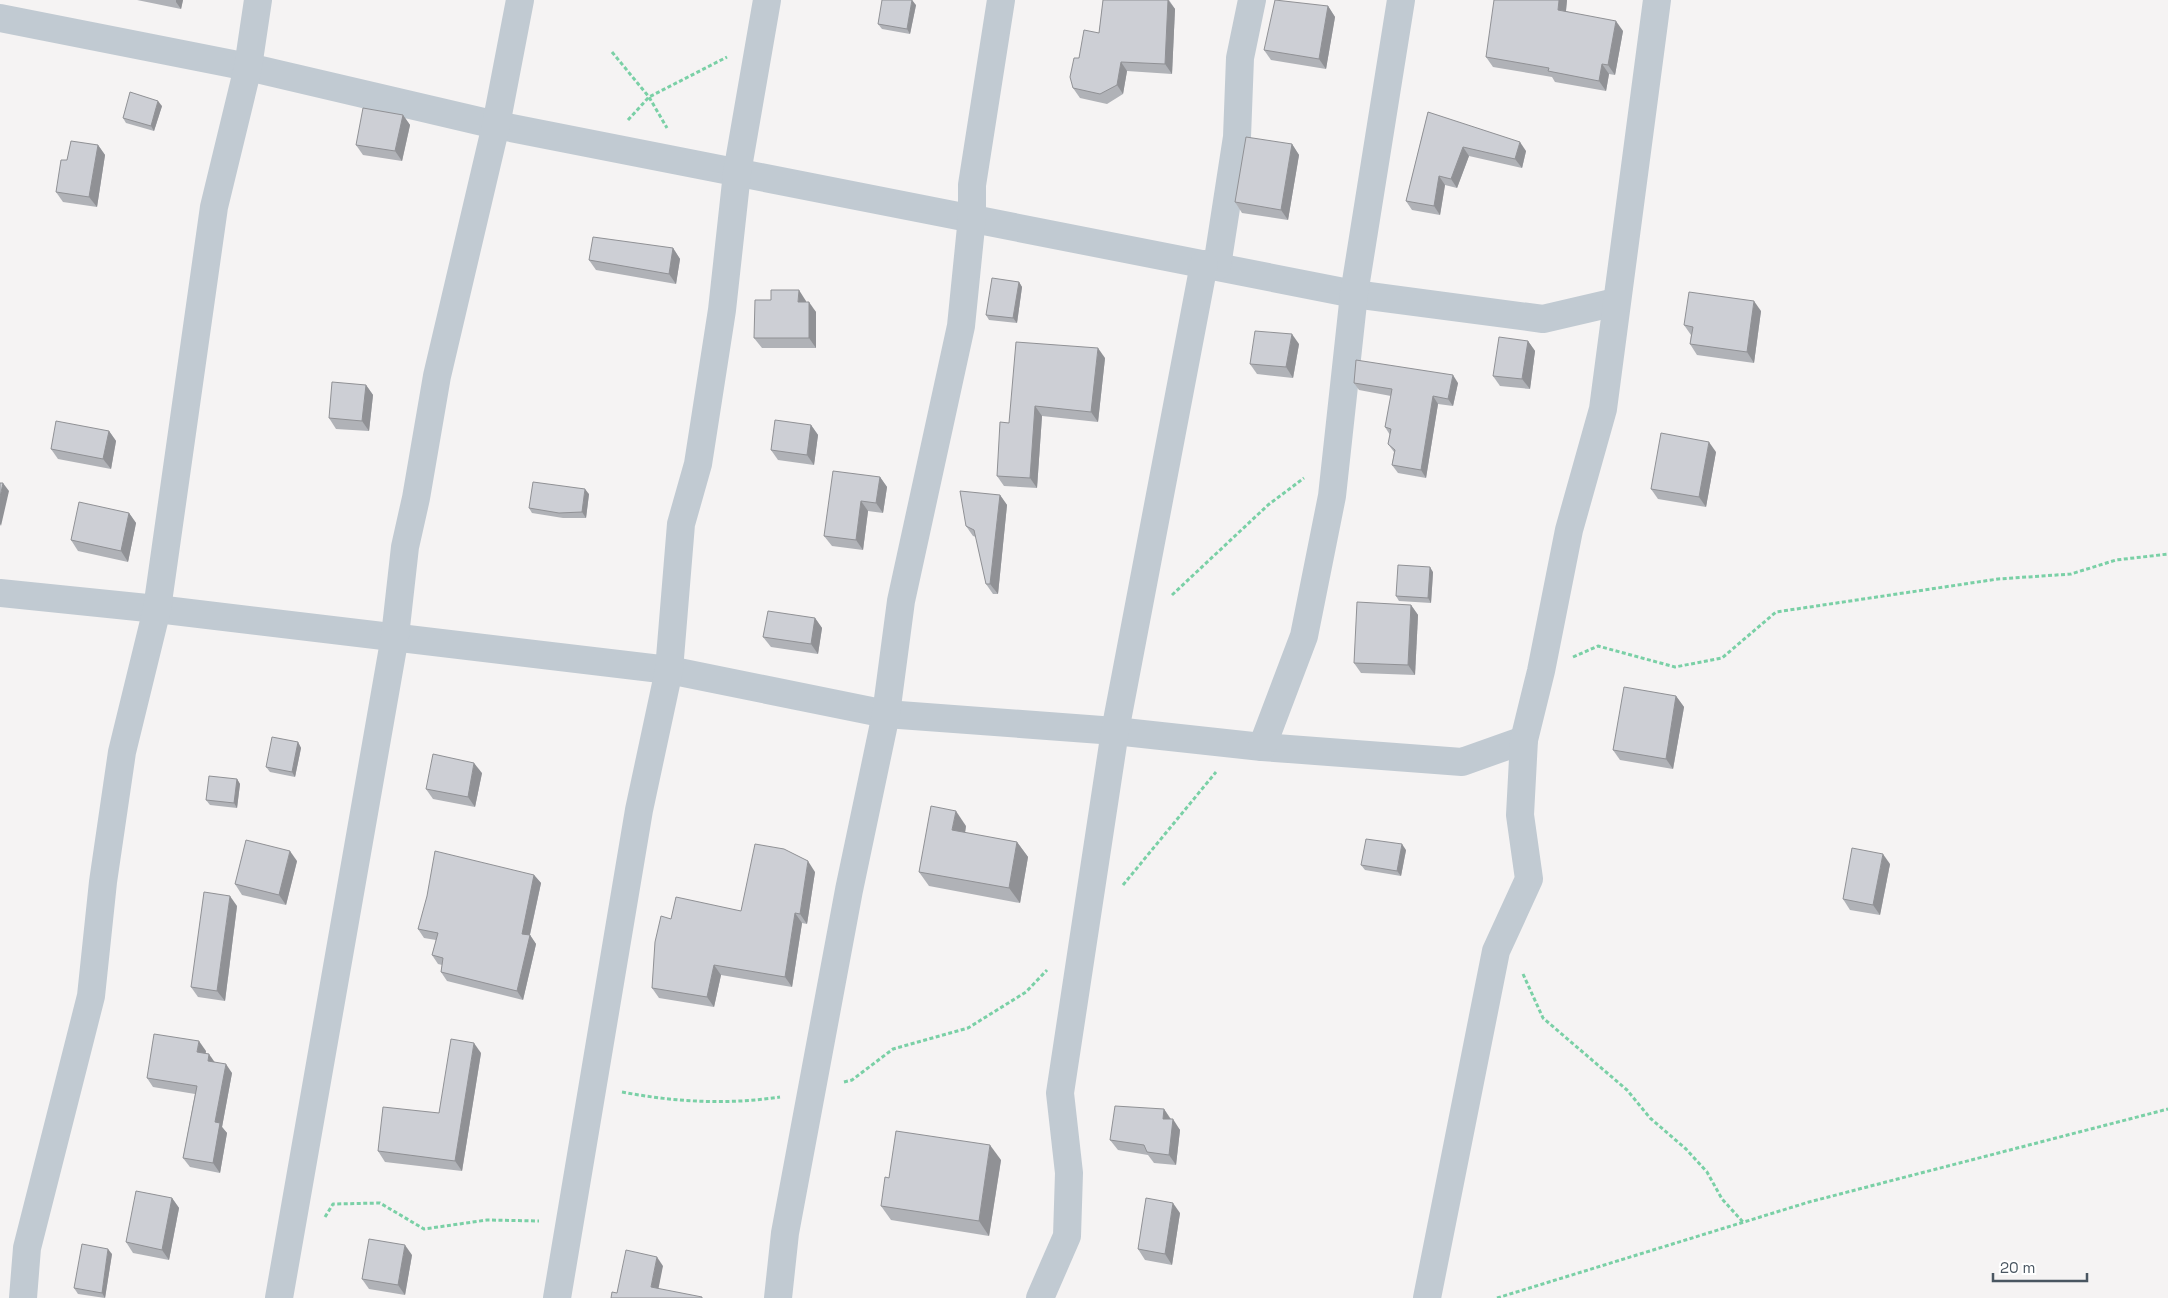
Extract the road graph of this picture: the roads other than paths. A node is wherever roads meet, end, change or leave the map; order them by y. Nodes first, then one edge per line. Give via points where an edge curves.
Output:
1 (3, 0) edge
2 (258, 0) edge
3 (520, 0) edge
4 (767, 0) edge
5 (1001, 0) edge
6 (1252, 0) edge
7 (1401, 0) edge
8 (1656, 0) edge
9 (0, 17) edge
10 (248, 67) junction
11 (496, 125) junction
12 (736, 173) junction
13 (972, 217) junction
14 (1211, 265) junction
15 (1354, 294) junction
16 (1616, 302) junction
17 (0, 593) edge
18 (157, 609) junction
19 (395, 636) junction
20 (669, 670) junction
21 (886, 714) junction
22 (1115, 731) junction
23 (1524, 740) junction
24 (1262, 747) junction
25 (23, 1298) edge
26 (279, 1298) edge
27 (557, 1298) edge
28 (778, 1298) edge
29 (1040, 1298) edge
30 (1427, 1298) edge

1 - 9 street
2 - 10 street
3 - 11 street
4 - 12 street
5 - 13 street via 972,185
6 - 14 street via 1240,58 1237,138
7 - 15 street
8 - 16 street
9 - 10 street
10 - 11 street
10 - 18 street via 214,207
11 - 12 street
11 - 19 street via 437,376 405,547
12 - 13 street
12 - 20 street via 722,310 698,464 681,524
13 - 14 street
13 - 21 street via 961,326 901,601
14 - 15 street
14 - 22 street
15 - 16 street via 1542,319
15 - 24 street via 1332,496 1304,636
16 - 23 street via 1603,409 1569,530
17 - 18 street
18 - 19 street
18 - 25 street via 122,752 91,996 27,1248
19 - 20 street
19 - 26 street
20 - 21 street
20 - 27 street via 639,810
21 - 22 street
21 - 28 street via 848,890 786,1233
22 - 24 street
22 - 29 street via 1060,1093 1069,1173 1068,1236
23 - 24 street via 1462,762
23 - 30 street via 1520,815 1529,879 1496,951

